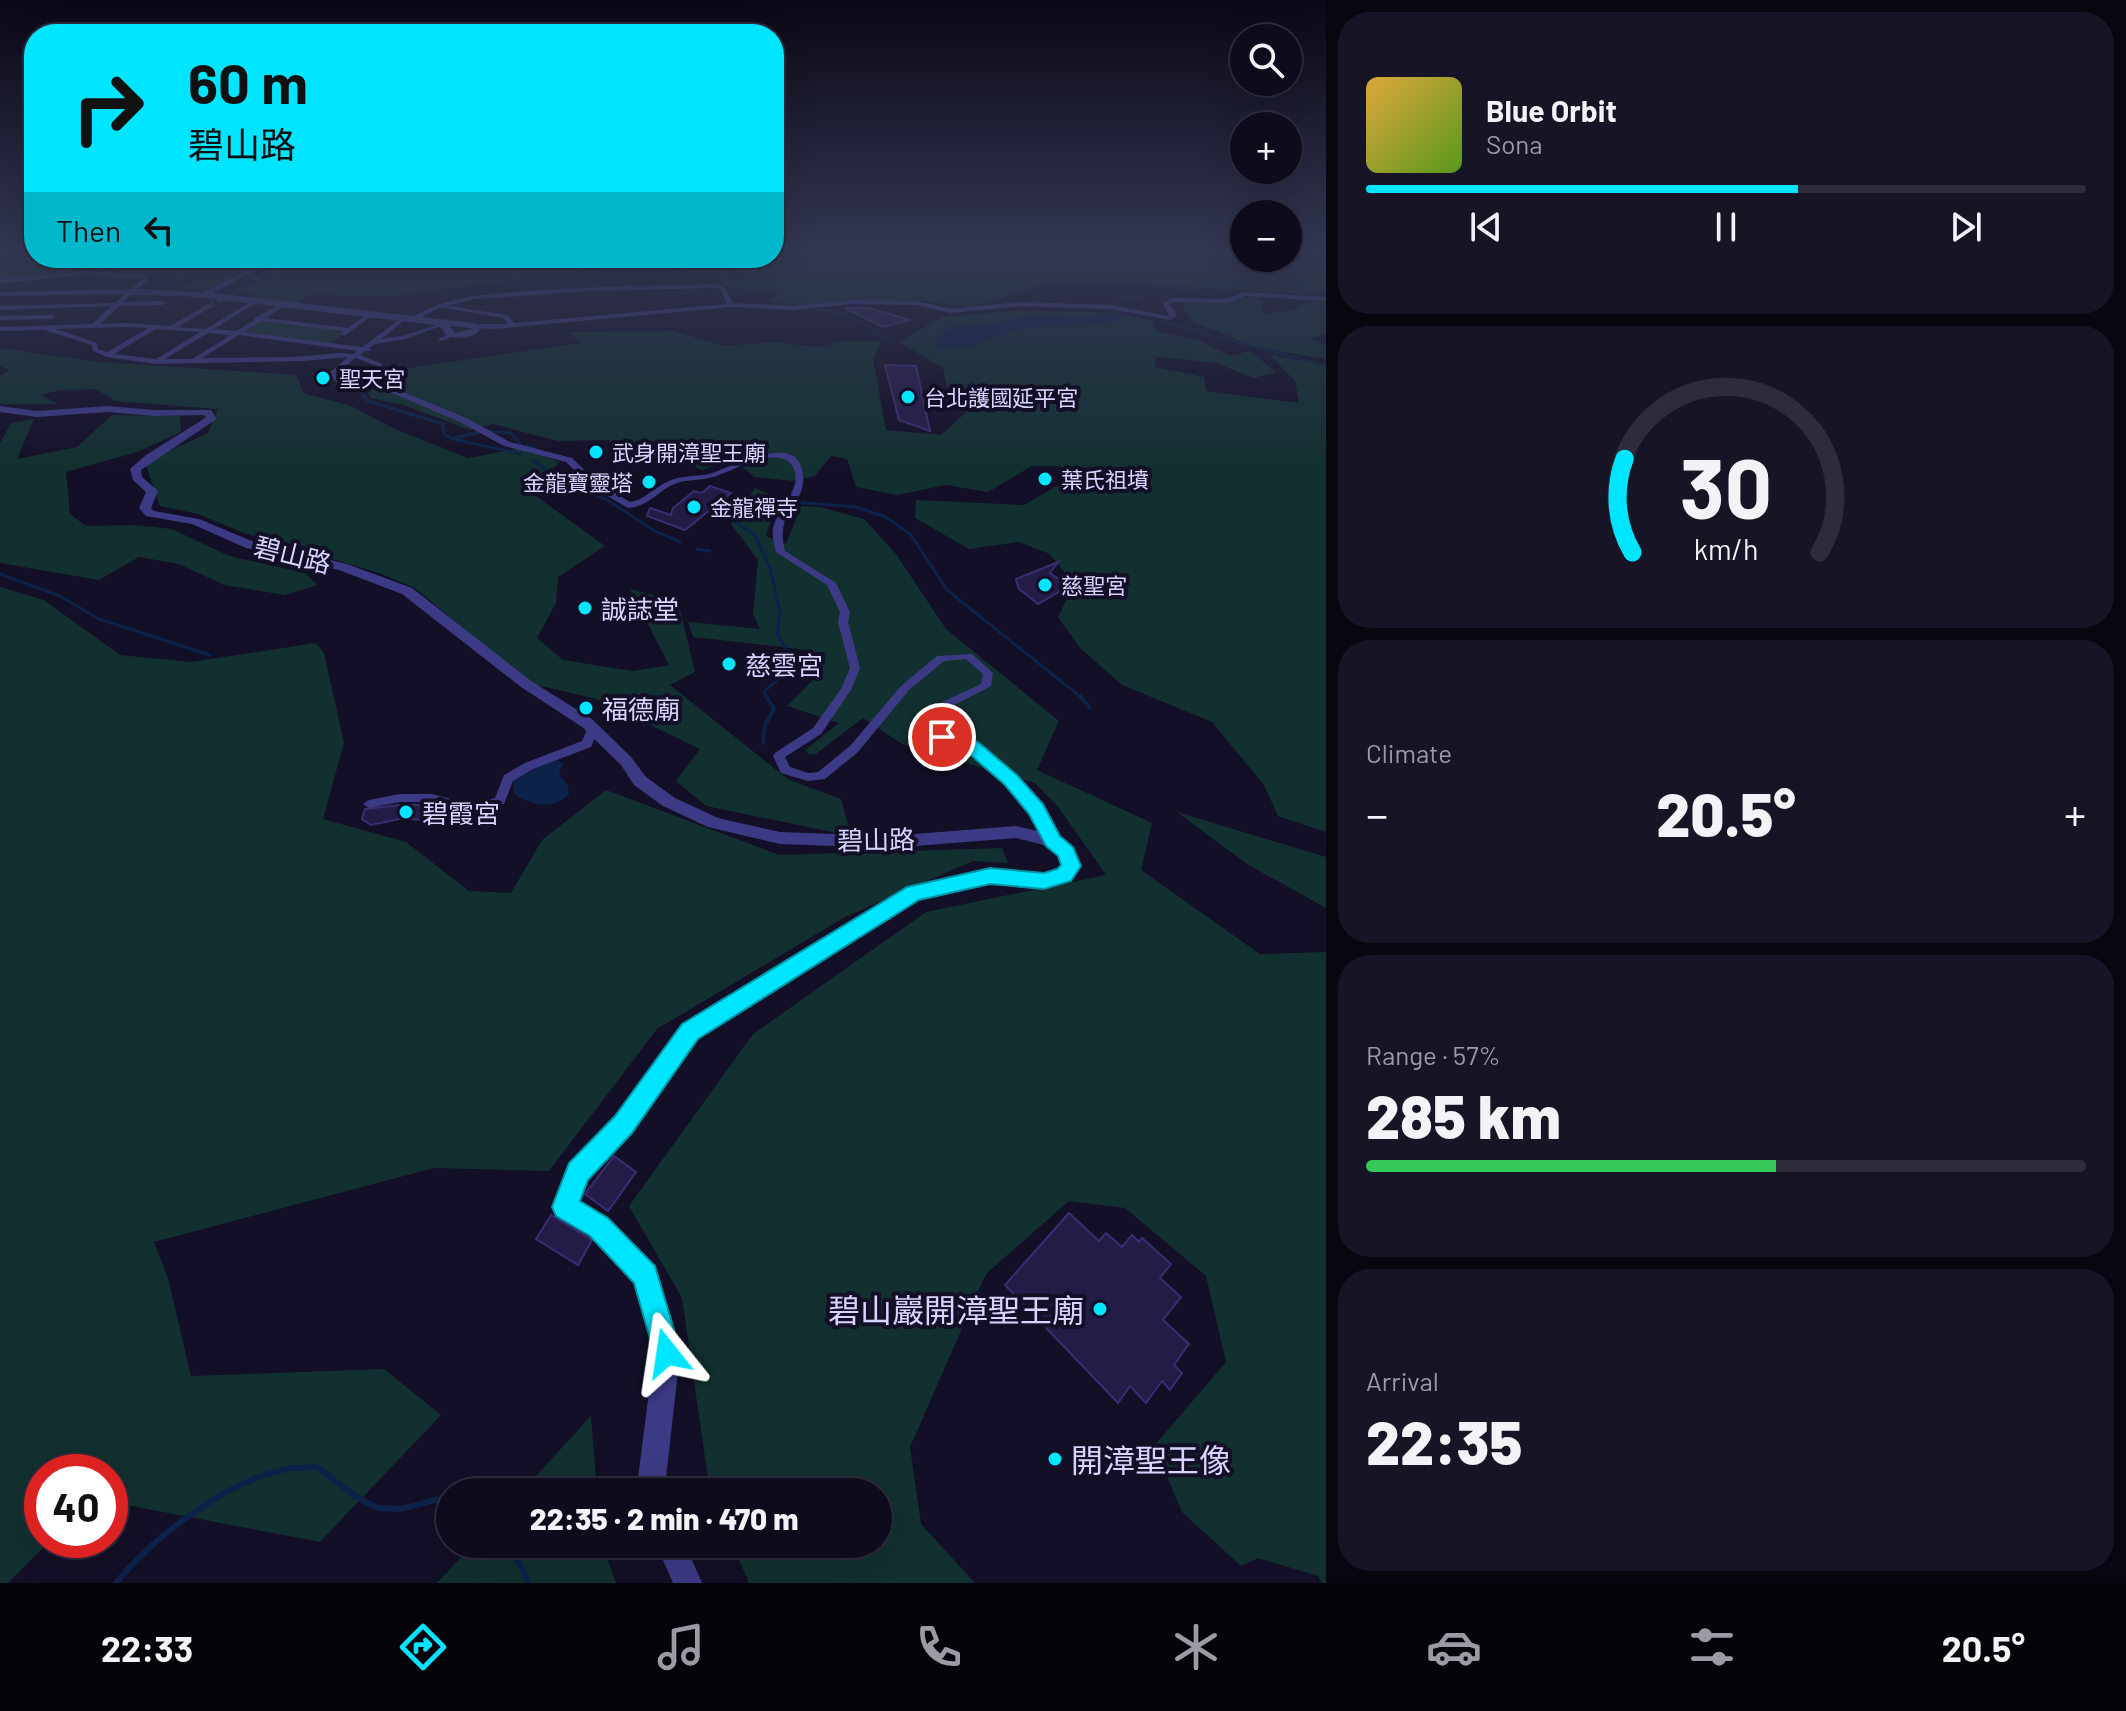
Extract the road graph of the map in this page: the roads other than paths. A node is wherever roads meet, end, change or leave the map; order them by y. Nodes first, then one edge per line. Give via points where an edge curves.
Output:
1 (178, 324) edge
2 (214, 324) edge
3 (250, 324) edge
4 (298, 324) edge
5 (357, 324) edge
6 (400, 324) edge
7 (432, 324) edge
8 (520, 324) edge
9 (439, 325) junction
10 (513, 325) joint
11 (94, 326) joint
12 (474, 326) junction
13 (155, 327) junction
14 (46, 328) junction
15 (171, 328) junction
16 (0, 329) edge
17 (203, 330) junction
18 (349, 330) junction
19 (236, 333) junction
20 (453, 335) junction
21 (441, 339) dead end
22 (374, 342) junction
23 (330, 344) junction
24 (360, 351) junction
25 (107, 355) junction
26 (155, 362) junction
27 (192, 362) junction
28 (346, 389) dead end
29 (0, 409) edge
30 (593, 728) junction
31 (369, 804) dead end
32 (1053, 841) junction
33 (652, 1478) edge
34 (676, 1558) edge
35 (688, 1583) edge

1 - 15 street
2 - 17 street
3 - 19 street
4 - 18 street
5 - 18 street
6 - 22 street
7 - 9 street
8 - 10 street
9 - 12 street
9 - 20 street
9 - 22 street
10 - 12 street
11 - 13 street
11 - 14 street
12 - 20 street via 473,334
13 - 15 street
13 - 25 street
14 - 16 street
14 - 25 street via 88,340
15 - 17 street
17 - 19 street
17 - 26 street
18 - 23 street
19 - 23 street
19 - 27 street
20 - 21 street
22 - 24 street
23 - 24 street
24 - 27 street via 305,359
24 - 28 street via 331,374
24 - 32 street via 380,365 386,387 395,393 507,444 569,460 595,485 628,505 646,502 671,482 710,477 763,455 791,459 799,468 800,482 776,532 781,552 831,583 845,612 855,668 817,731 779,756 785,770 821,776 941,658 968,656 988,673 986,686 944,704 931,714 929,726 972,747 1010,779 1036,809
25 - 26 street
26 - 27 street
29 - 30 street, 碧山路 via 37,414 107,409 207,412 211,418 135,469 152,491 145,508 150,514 180,517 250,545 299,555 407,591 526,684
30 - 31 street via 587,744 508,778 500,801 469,809 432,798
30 - 32 street, 碧山路 via 640,781 714,823 780,838 902,841 1016,832
32 - 33 street, 碧山路 via 1066,852 1071,866 1064,875 1044,881 990,876 914,893 690,1032 624,1124 578,1172 565,1207 599,1227 646,1275 667,1353
34 - 35 street

